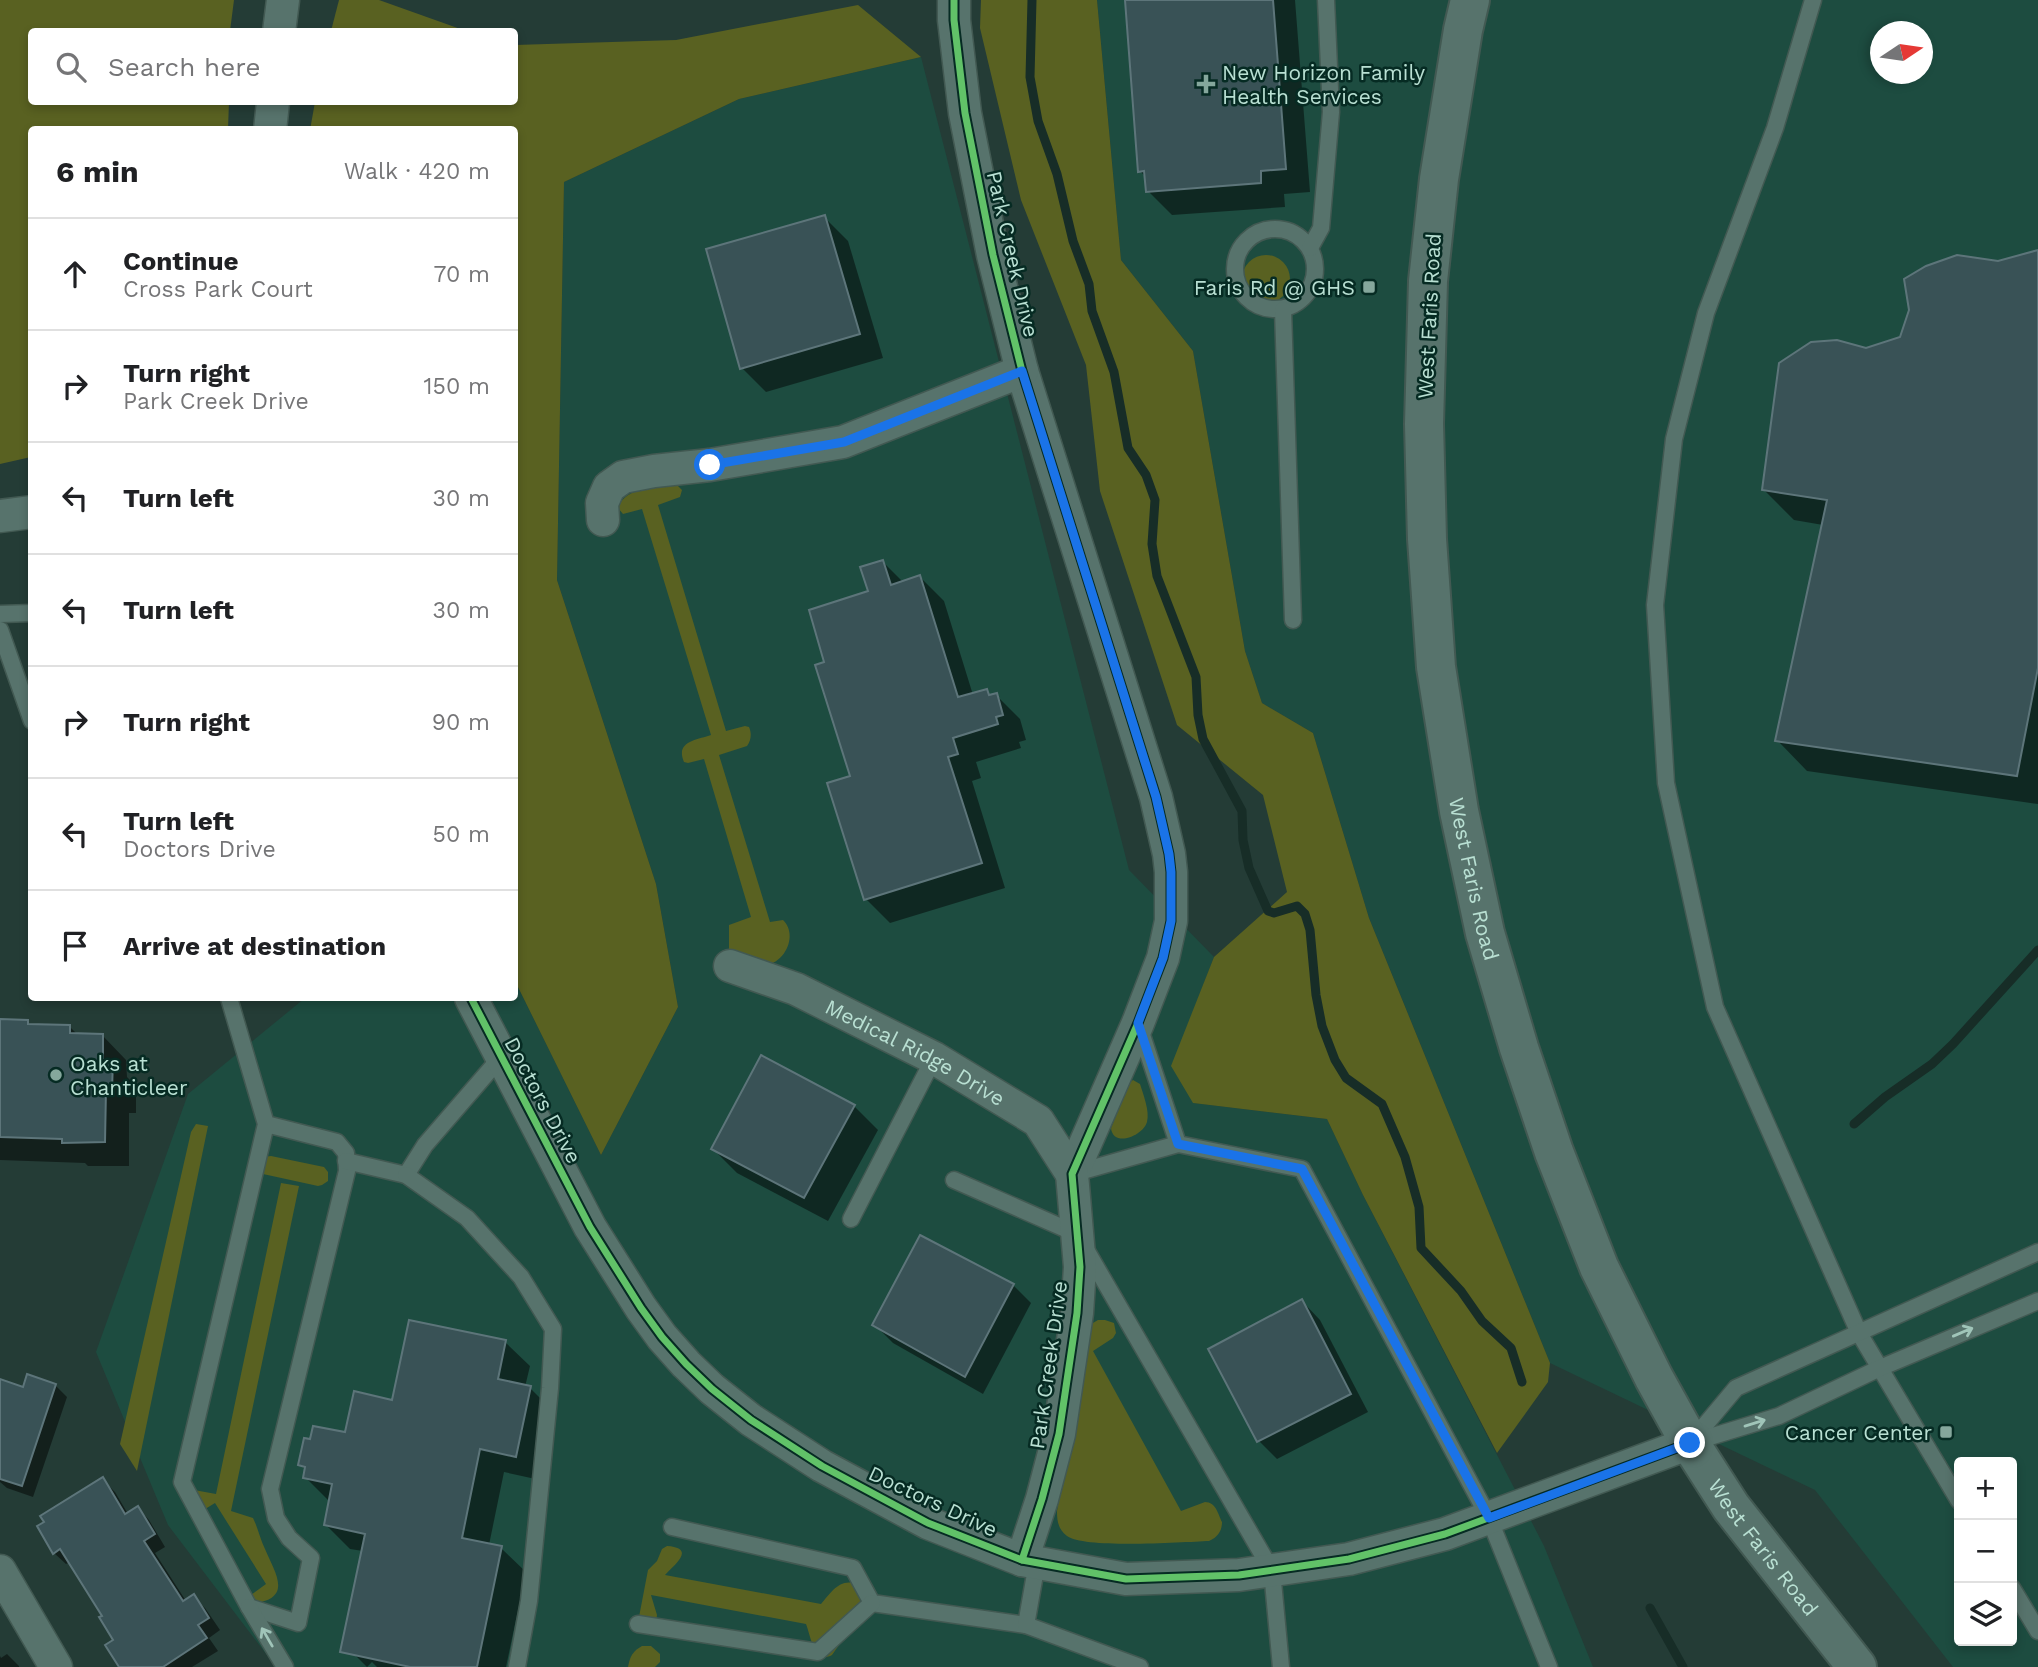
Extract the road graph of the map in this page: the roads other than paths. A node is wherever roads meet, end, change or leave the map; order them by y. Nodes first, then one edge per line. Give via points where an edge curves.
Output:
1 (283, 0) edge
2 (954, 0) edge
3 (1326, 0) edge
4 (1470, 0) edge
5 (1814, 0) edge
6 (280, 28) edge
7 (272, 105) edge
8 (270, 126) edge
9 (1310, 248) junction
10 (1283, 310) junction
11 (1022, 371) junction
12 (28, 512) edge
13 (0, 516) edge
14 (604, 520) dead end
15 (28, 613) edge
16 (0, 614) edge
17 (1293, 620) dead end
18 (0, 630) edge
19 (28, 710) edge
20 (730, 966) dead end
21 (230, 1001) edge
22 (472, 1001) edge
23 (1138, 1023) junction
24 (501, 1058) junction
25 (934, 1058) junction
26 (266, 1124) junction
27 (1178, 1144) junction
28 (346, 1161) junction
29 (1072, 1174) junction
30 (407, 1175) junction
31 (954, 1180) dead end
32 (851, 1219) dead end
33 (1077, 1234) junction
34 (2038, 1252) edge
35 (2038, 1301) edge
36 (1859, 1332) junction
37 (1880, 1368) junction
38 (1690, 1443) junction
39 (1954, 1494) edge
40 (1489, 1518) junction
41 (671, 1527) dead end
42 (1029, 1562) junction
43 (0, 1571) edge
44 (1272, 1571) junction
45 (2017, 1596) edge
46 (872, 1603) junction
47 (249, 1607) junction
48 (638, 1624) dead end
49 (1026, 1625) junction
50 (2038, 1631) edge
51 (56, 1667) edge
52 (285, 1667) edge
53 (517, 1667) edge
54 (1140, 1667) edge
55 (1281, 1667) edge
56 (1549, 1667) edge
57 (1857, 1667) edge

1 - 6 street
2 - 11 street, Park Creek Drive via 965,113
3 - 9 lane via 1331,112 1321,228
4 - 38 main road, West Faris Road via 1439,179 1428,281 1424,424 1436,667 1482,920 1553,1152 1599,1267
5 - 36 lane via 1775,128 1703,325 1674,439 1655,604 1666,783 1715,1007
7 - 8 street
9 - 10 lane via 1316,273 1306,297
9 - 10 lane via 1291,231 1266,228 1244,241 1233,265 1239,290 1258,307
10 - 17 lane
11 - 14 street via 844,442 623,477 609,487 602,503
11 - 23 street, Park Creek Drive via 1156,797 1169,854 1171,921 1163,958
12 - 13 street
15 - 16 lane
18 - 19 lane
20 - 25 street, Medical Ridge Drive via 796,989
21 - 26 lane
22 - 24 street, Doctors Drive
23 - 27 lane
23 - 29 street, Park Creek Drive
24 - 30 lane via 425,1145
24 - 42 street, Doctors Drive via 590,1227 641,1308 686,1364 751,1420 822,1466 928,1523
25 - 29 street, Medical Ridge Drive via 1038,1121
25 - 32 lane
26 - 28 lane via 337,1142
26 - 47 lane via 183,1482
27 - 29 lane
27 - 40 lane via 1302,1169
28 - 30 lane
28 - 47 lane via 270,1489 276,1518 311,1558 298,1623
29 - 33 street, Park Creek Drive
30 - 53 lane via 467,1218 521,1277 553,1329 529,1601
31 - 33 lane
33 - 42 street, Park Creek Drive via 1077,1313 1059,1434
33 - 44 lane
34 - 36 lane
37 -> 35 lane
36 - 37 lane
36 - 38 lane via 1736,1388
38 -> 37 lane via 1779,1416
37 - 39 lane
38 - 40 street, Doctors Drive
38 - 57 main road, West Faris Road via 1731,1507
40 - 44 street, Doctors Drive via 1349,1559
40 - 56 lane
41 - 46 lane via 853,1567
42 - 44 street, Doctors Drive via 1126,1579
42 - 49 lane
43 - 51 street
44 - 55 lane
45 - 50 lane
46 - 48 lane via 818,1652
46 - 49 lane
52 -> 47 lane
49 - 54 lane

